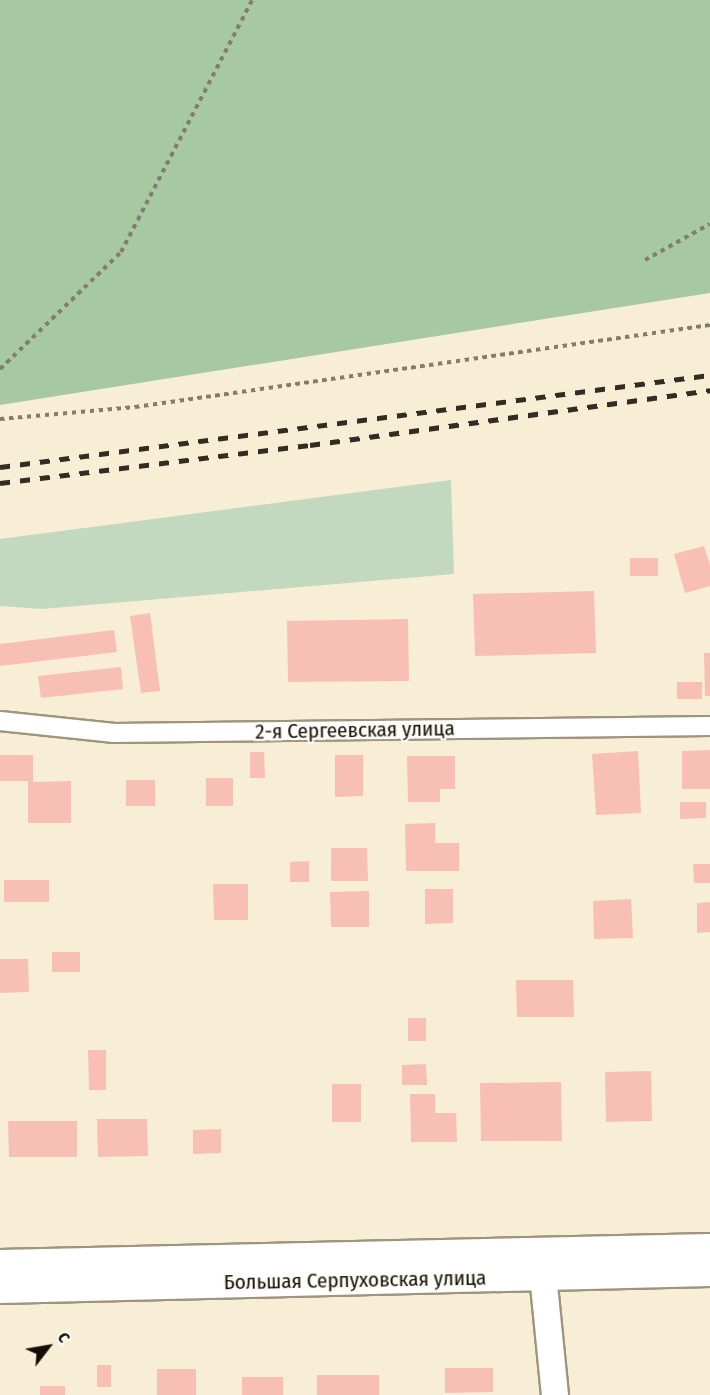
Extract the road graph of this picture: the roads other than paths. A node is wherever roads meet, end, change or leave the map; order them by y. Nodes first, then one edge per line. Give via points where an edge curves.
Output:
1 (0, 721) edge
2 (710, 726) edge
3 (710, 1248) edge
4 (542, 1263) junction
5 (0, 1264) edge
6 (710, 1272) edge
7 (0, 1289) edge
8 (555, 1395) edge

1 - 2 street, 2-я Сергеевская улица via 114,733
3 - 4 main road, Большая Серпуховская улица
4 - 5 main road, Большая Серпуховская улица
4 - 6 main road, Большая Серпуховская улица
4 - 7 main road, Большая Серпуховская улица
4 - 8 street

